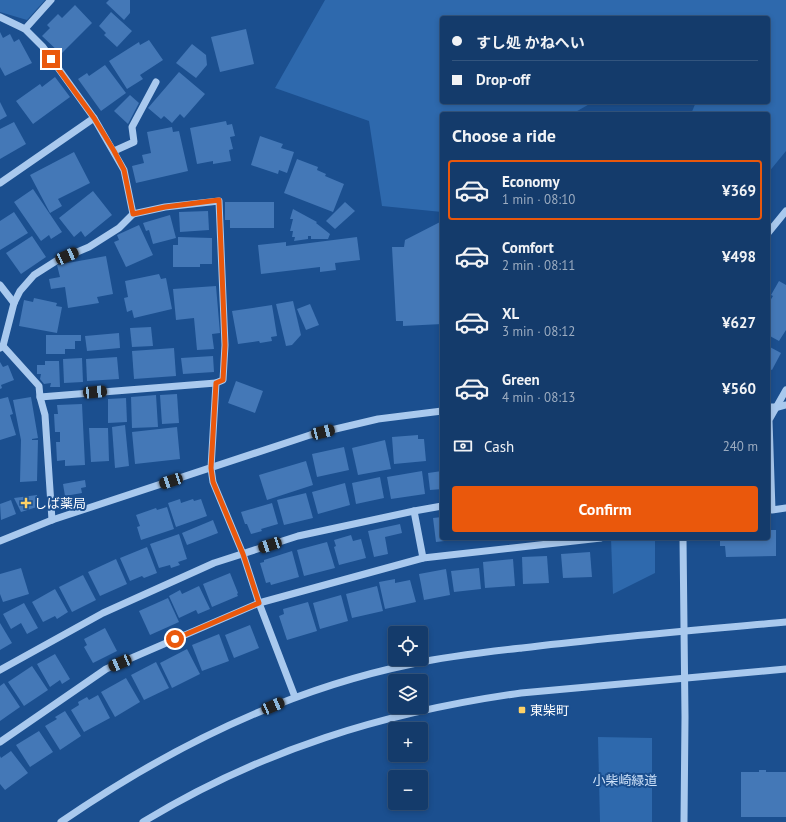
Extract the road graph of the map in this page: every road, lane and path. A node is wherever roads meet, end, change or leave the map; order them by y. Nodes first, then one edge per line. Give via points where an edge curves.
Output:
1 (50, 0) edge
2 (0, 17) edge
3 (25, 29) junction
4 (156, 82) dead end
5 (94, 118) junction
6 (114, 151) junction
7 (0, 183) edge
8 (786, 211) edge
9 (133, 214) junction
10 (770, 231) edge
11 (0, 285) edge
12 (14, 303) junction
13 (2, 347) edge
14 (216, 383) junction
15 (786, 390) edge
16 (40, 396) junction
17 (786, 405) edge
18 (778, 407) junction
19 (770, 408) edge
20 (440, 411) edge
21 (211, 468) junction
22 (440, 506) edge
23 (786, 508) edge
24 (414, 511) junction
25 (52, 520) junction
26 (583, 540) edge
27 (683, 540) edge
28 (0, 541) edge
29 (243, 554) junction
30 (423, 558) junction
31 (259, 603) junction
32 (786, 622) edge
33 (684, 631) junction
34 (786, 669) edge
35 (0, 670) edge
36 (684, 678) junction
37 (294, 697) junction
38 (0, 742) edge
39 (61, 822) edge
40 (143, 822) edge
41 (684, 822) edge

1 - 3 street
2 - 3 street
3 - 5 street via 43,47
4 - 6 street via 132,127 134,142
5 - 6 street
5 - 7 street
6 - 9 street via 124,170
8 - 10 street
9 - 12 street via 119,228 89,247 56,261 34,275 20,291
9 - 14 street via 219,200 225,345 223,380
11 - 12 street
12 - 13 street
13 - 16 street via 39,386
14 - 16 street
14 - 21 street
15 - 18 street
16 - 25 street via 45,415
17 - 18 street
18 - 19 street
18 - 23 street via 770,420 772,510
20 - 21 street via 378,418 310,435
21 - 25 street
21 - 29 street via 213,482
22 - 24 street
24 - 29 street via 298,536
24 - 30 street
25 - 28 street
26 - 30 street
27 - 33 street
29 - 31 street
29 - 35 street via 214,563 103,613
30 - 31 street
31 - 37 street
31 - 38 street via 106,669
32 - 33 street
33 - 36 street
33 - 37 street via 558,643 443,658 380,671
34 - 36 street
36 - 40 street via 485,698 360,726 267,758 208,786
36 - 41 street
37 - 39 street via 195,741 141,770

